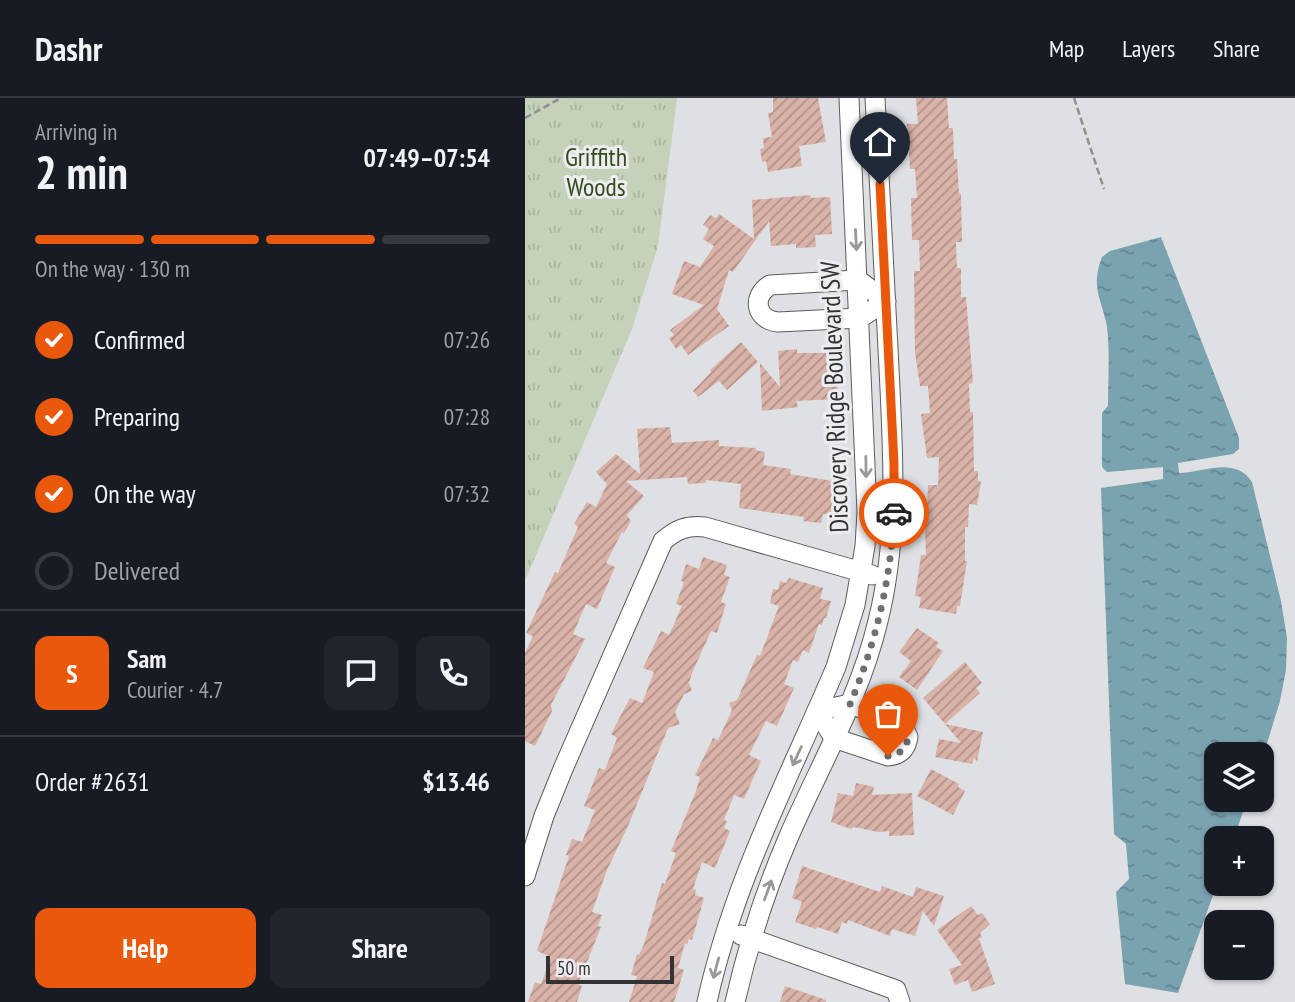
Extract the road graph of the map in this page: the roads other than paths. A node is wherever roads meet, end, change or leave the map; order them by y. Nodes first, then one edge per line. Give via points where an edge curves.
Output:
1 (849, 98) edge
2 (875, 98) edge
3 (858, 280) junction
4 (886, 301) junction
5 (860, 318) junction
6 (861, 572) junction
7 (887, 579) junction
8 (850, 704) junction
9 (817, 711) junction
10 (834, 738) junction
11 (525, 876) edge
12 (726, 930) junction
13 (752, 939) junction
14 (708, 1002) edge
15 (735, 1002) edge
16 (900, 1002) edge

1 -> 3 street, Discovery Ridge Boulevard SW
2 - 4 street, Discovery Ridge Boulevard SW
3 - 4 street
3 - 5 street, Discovery Ridge Boulevard SW
3 - 5 street via 770,285 760,292 757,304 772,322
4 - 5 street
4 - 7 street, Discovery Ridge Boulevard SW via 895,497
5 -> 6 street, Discovery Ridge Boulevard SW via 867,512
6 - 7 street
6 - 9 street, Discovery Ridge Boulevard SW via 848,633
6 - 11 street via 705,527 680,528 663,541 563,769
7 - 8 street, Discovery Ridge Boulevard SW via 869,653
8 - 9 street
8 - 10 street, Discovery Ridge Boulevard SW
8 - 10 street via 901,722 907,743 900,753 888,756
9 - 10 street
9 -> 12 street, Discovery Ridge Boulevard SW via 765,825
13 -> 10 street, Discovery Ridge Boulevard SW via 789,836
12 - 13 street
12 -> 14 street, Discovery Ridge Boulevard SW
13 - 15 street, Discovery Ridge Boulevard SW
13 - 16 street via 896,990

